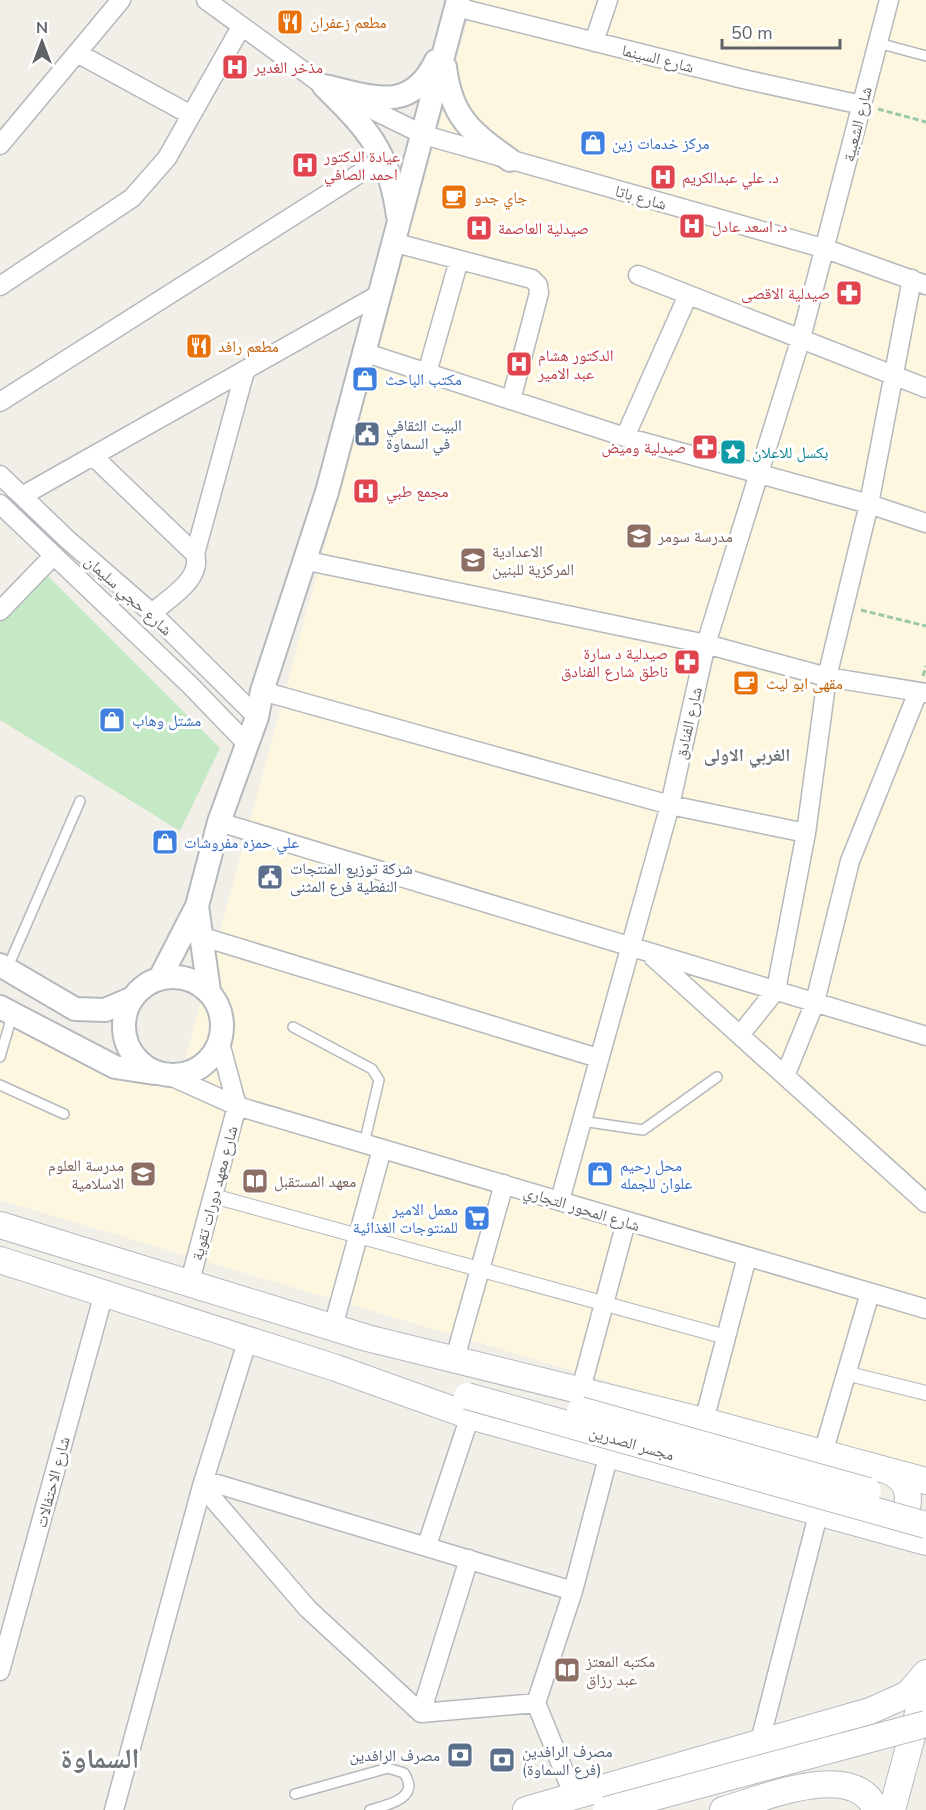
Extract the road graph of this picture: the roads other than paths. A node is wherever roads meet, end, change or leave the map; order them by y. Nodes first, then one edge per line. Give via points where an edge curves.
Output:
1 (121, 0) edge
2 (206, 0) edge
3 (608, 0) edge
4 (889, 0) edge
5 (457, 4) edge
6 (241, 27) junction
7 (448, 35) junction
8 (594, 42) junction
9 (878, 43) junction
10 (77, 53) junction
11 (926, 56) edge
12 (324, 86) junction
13 (862, 105) junction
14 (191, 115) junction
15 (424, 135) junction
16 (0, 145) edge
17 (384, 158) junction
18 (510, 160) junction
19 (396, 233) junction
20 (826, 249) junction
21 (459, 260) junction
22 (638, 275) dead end
23 (919, 282) edge
24 (0, 286) edge
25 (378, 295) junction
26 (688, 295) junction
27 (801, 338) junction
28 (363, 352) junction
29 (245, 371) junction
30 (427, 373) junction
31 (895, 376) junction
32 (926, 388) edge
33 (511, 400) junction
34 (0, 402) edge
35 (625, 437) junction
36 (93, 456) junction
37 (0, 475) edge
38 (758, 476) junction
39 (22, 496) junction
40 (0, 504) edge
41 (869, 504) junction
42 (926, 523) edge
43 (195, 554) junction
44 (54, 555) junction
45 (303, 560) junction
46 (0, 611) edge
47 (152, 613) junction
48 (706, 644) junction
49 (827, 677) junction
50 (262, 691) junction
51 (922, 692) edge
52 (257, 717) junction
53 (246, 743) junction
54 (80, 801) dead end
55 (670, 806) junction
56 (219, 822) junction
57 (806, 833) junction
58 (197, 906) junction
59 (200, 936) junction
60 (632, 948) junction
61 (650, 954) junction
62 (3, 967) edge
63 (160, 978) junction
64 (776, 990) junction
65 (209, 991) junction
66 (130, 999) junction
67 (815, 1002) junction
68 (6, 1011) edge
69 (293, 1027) dead end
70 (740, 1035) junction
71 (926, 1036) edge
72 (220, 1043) junction
73 (0, 1057) edge
74 (598, 1058) junction
75 (161, 1074) junction
76 (785, 1076) junction
77 (717, 1077) dead end
78 (0, 1085) edge
79 (237, 1106) junction
80 (64, 1114) dead end
81 (582, 1121) junction
82 (364, 1144) junction
83 (382, 1149) junction
84 (504, 1184) junction
85 (213, 1196) junction
86 (560, 1200) junction
87 (926, 1203) edge
88 (626, 1222) junction
89 (0, 1225) edge
90 (359, 1238) junction
91 (747, 1257) junction
92 (0, 1260) edge
93 (479, 1268) junction
94 (190, 1281) junction
95 (104, 1293) junction
96 (870, 1293) junction
97 (603, 1303) junction
98 (926, 1309) edge
99 (333, 1327) junction
100 (726, 1337) junction
101 (367, 1338) junction
102 (248, 1339) junction
103 (455, 1359) junction
104 (845, 1374) junction
105 (581, 1389) junction
106 (926, 1393) edge
107 (470, 1397) junction
108 (704, 1421) junction
109 (823, 1453) junction
110 (609, 1454) junction
111 (882, 1468) junction
112 (926, 1481) edge
113 (203, 1483) junction
114 (926, 1508) edge
115 (819, 1511) junction
116 (926, 1525) edge
117 (871, 1526) junction
118 (926, 1542) edge
119 (427, 1545) junction
120 (468, 1559) junction
121 (573, 1591) junction
122 (0, 1671) edge
123 (926, 1673) edge
124 (926, 1684) edge
125 (536, 1703) junction
126 (421, 1713) junction
127 (922, 1731) edge
128 (759, 1744) junction
129 (926, 1767) edge
130 (295, 1794) dead end
131 (574, 1796) junction
132 (114, 1810) edge
133 (370, 1810) edge
134 (526, 1810) edge
135 (606, 1810) edge
136 (666, 1810) edge
137 (723, 1810) edge
138 (876, 1810) edge
139 (892, 1810) edge

1 - 10 street
2 - 6 street, شارع باتا
3 - 8 street
4 - 9 street, شارع الشعبية
5 - 7 street, شارع السينما
5 - 8 street, شارع السينما
6 - 12 street, شارع باتا
6 - 14 street
7 - 12 street via 426,80 407,94 376,97
7 - 15 street, شارع السينما
7 - 18 street via 445,68 453,107 483,140
8 - 13 street, شارع السينما
9 - 11 lane
9 - 13 street, شارع الشعبية
10 - 14 street
10 - 16 street
12 - 15 street, شارع باتا
12 - 17 street via 359,121
13 - 20 street, شارع الشعبية
14 - 24 street via 167,158 132,198
15 - 18 street, شارع باتا
15 - 19 street, شارع السينما
17 - 19 street via 394,188
17 - 34 street
18 - 20 street, شارع باتا
19 - 21 street
19 - 25 street, شارع السينما
20 - 23 street, شارع باتا
20 - 27 street, شارع الفنادق
21 - 30 street
21 - 33 street via 532,279 538,285
22 - 26 street
23 - 31 street
25 - 28 street, شارع السينما
25 - 29 street
26 - 27 street
26 - 35 street
27 - 31 street
27 - 38 street, شارع الفنادق
28 - 30 street
28 - 45 street, شارع السينما via 327,492
29 - 36 street
29 - 43 street
30 - 33 street
31 - 32 street
31 - 41 street
33 - 35 street
35 - 38 street
36 - 39 street
36 - 43 street
37 - 39 street, شارع حجي سليمان
38 - 41 street
38 - 48 street, شارع الفنادق
39 - 47 street, شارع حجي سليمان
40 - 44 street, شارع حجي سليمان
41 - 42 street
41 - 49 street
43 - 47 street via 195,575
44 - 46 street
44 - 53 street, شارع حجي سليمان
45 - 48 street
45 - 50 street, شارع السينما
47 - 52 street, شارع حجي سليمان
48 - 49 street
48 - 55 street, شارع الفنادق
49 - 51 street
49 - 57 street
50 - 52 street, شارع السينما
50 - 55 street
51 - 67 street via 850,861
52 - 53 street, شارع السينما
53 - 56 street, شارع السينما
54 - 62 lane
55 - 57 street
55 - 60 street, شارع الفنادق
56 - 58 street, شارع السينما
56 - 60 street
57 - 64 street
58 - 59 street
58 - 63 street
59 - 65 street
59 - 74 street
60 - 61 street
60 - 74 street, شارع الفنادق
61 - 64 street
61 - 70 street
62 - 66 street via 75,1009 105,1010
63 - 65 street via 178,976
63 - 66 street via 143,986
64 - 67 street
64 - 70 street
65 - 72 street via 219,1007 223,1025
66 - 75 street via 123,1031 128,1047 137,1060
67 - 71 street
67 - 76 street
68 - 73 lane
68 - 75 street via 115,1067
69 - 82 lane via 372,1069 380,1080
70 - 76 street
72 - 75 street via 201,1067 187,1073
72 - 79 street
74 - 81 street, شارع الفنادق
75 - 79 street, شارع المحور التجاري
76 - 87 street
77 - 81 lane via 643,1130
78 - 80 lane
79 - 82 street, شارع المحور التجاري
79 - 85 street, شارع معهد دورات تقوية
81 - 86 street, شارع الفنادق
82 - 83 street, شارع المحور التجاري
83 - 84 street, شارع المحور التجاري
83 - 90 street
84 - 86 street, شارع المحور التجاري
84 - 93 street
85 - 90 street
85 - 94 street, شارع معهد دورات تقوية
86 - 88 street, شارع المحور التجاري
88 - 91 street, شارع المحور التجاري
88 - 97 street
89 - 94 main road
90 - 93 street
90 - 99 street
91 - 96 street, شارع المحور التجاري
91 - 100 street
92 - 95 main road, مجسر الصدرين
93 - 97 street
93 - 103 street
94 - 99 main road
95 - 102 main road, مجسر الصدرين
95 - 122 street, شارع الاحتفالات
96 - 98 street, شارع المحور التجاري
96 - 104 street
97 - 100 street
97 - 105 street
99 - 101 main road
100 - 108 street
101 - 103 main road
101 - 107 main road, مجسر الصدرين
102 - 107 main road, مجسر الصدرين via 336,1368
102 - 113 street
103 - 105 main road
104 - 106 street
104 - 109 street
105 - 108 main road
107 - 110 main road
107 - 114 main road, مجسر الصدرين, bridge
107 - 116 main road, مجسر الصدرين, bridge
107 - 119 street
108 - 109 main road
109 - 111 main road
110 - 115 main road
110 - 121 street
111 - 112 main road
111 - 117 main road via 901,1478 908,1502 898,1524
113 - 119 street
113 - 126 street via 308,1609
113 - 132 street
115 - 117 main road
115 - 128 street
117 - 118 main road
119 - 120 street
120 - 121 street
120 - 126 street
121 - 125 street
123 - 128 main road via 908,1694 891,1704
124 - 127 main road
125 - 126 street
125 - 131 street
127 - 129 main road via 914,1756
127 - 135 main road, bridge
127 - 136 main road
127 - 139 main road
128 - 131 main road
130 - 133 lane via 388,1768 404,1773 409,1784 406,1795
131 - 134 main road
137 - 138 main road via 810,1787 842,1783 857,1787 870,1798

